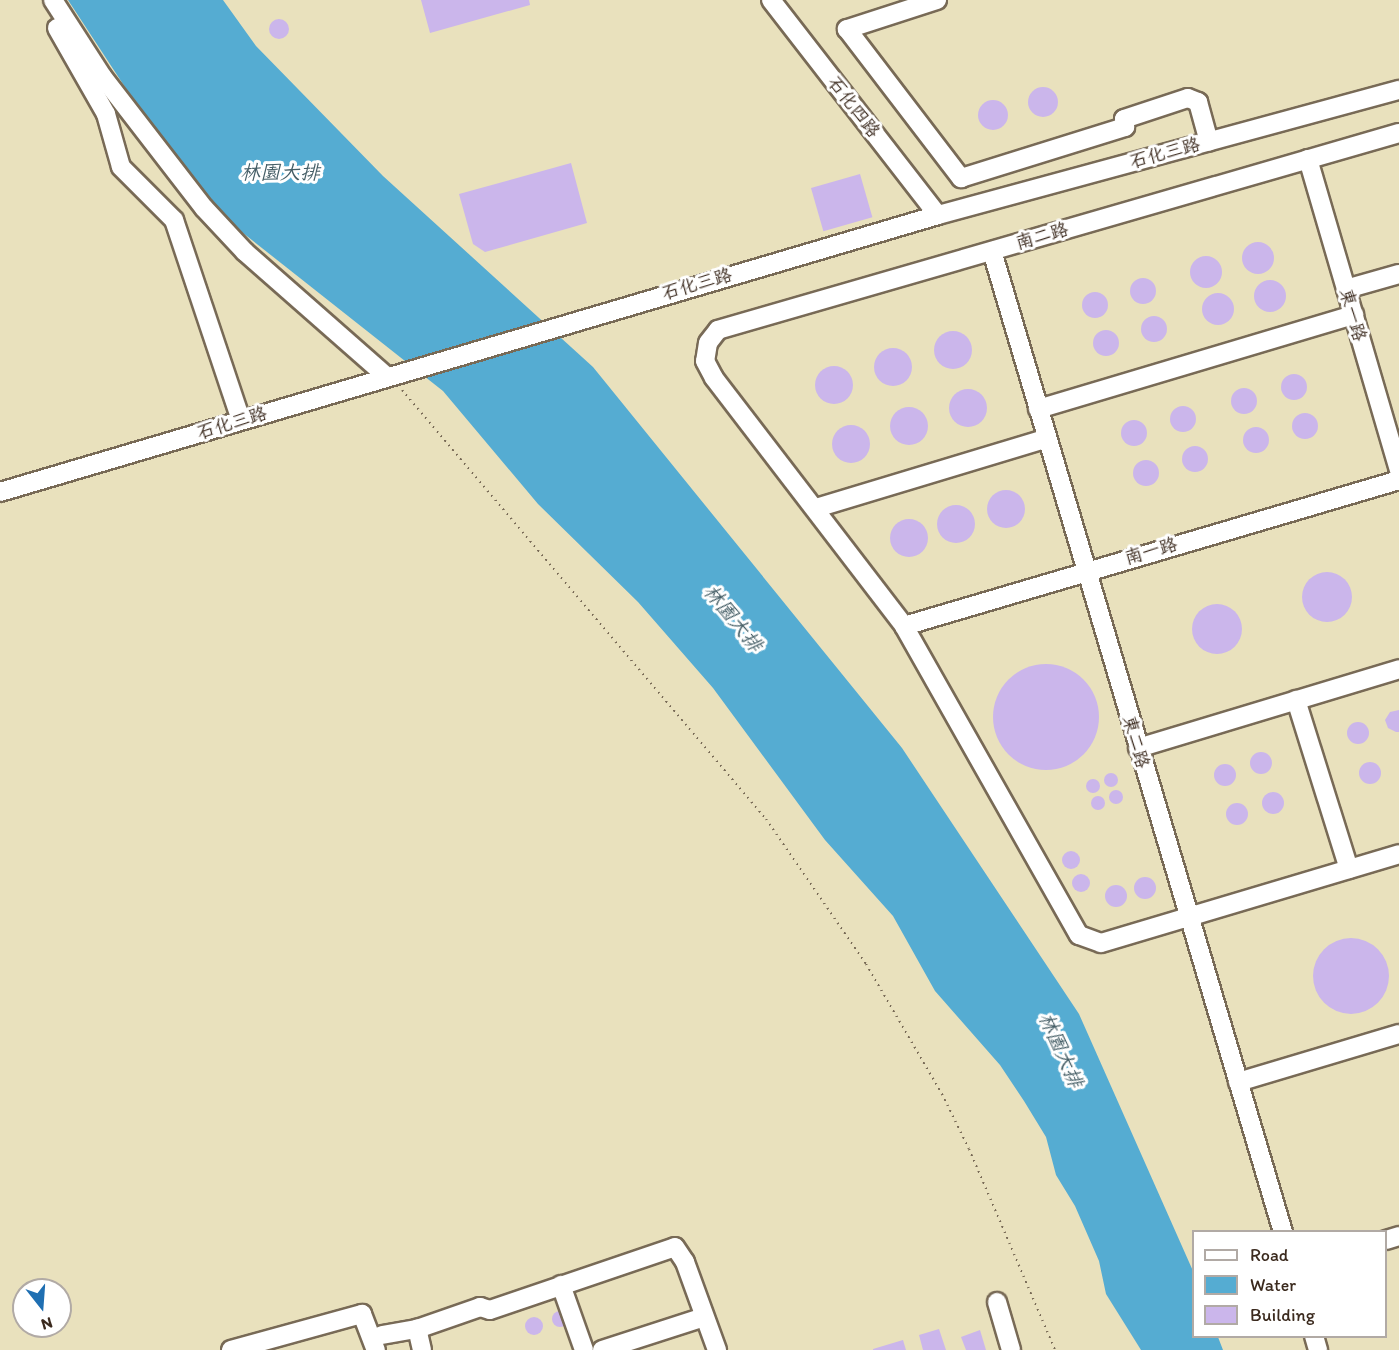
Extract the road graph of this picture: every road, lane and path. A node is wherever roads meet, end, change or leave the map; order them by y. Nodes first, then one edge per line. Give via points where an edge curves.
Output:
1 (42, 0) edge
2 (53, 0) edge
3 (771, 0) edge
4 (937, 0) edge
5 (1399, 90) edge
6 (1399, 133) edge
7 (1209, 142) junction
8 (1308, 159) junction
9 (938, 215) junction
10 (992, 251) junction
11 (1399, 274) edge
12 (1346, 290) junction
13 (1354, 315) junction
14 (381, 377) junction
15 (1038, 409) junction
16 (241, 420) junction
17 (1045, 439) junction
18 (1399, 471) edge
19 (1399, 480) edge
20 (0, 492) edge
21 (816, 508) junction
22 (1086, 570) junction
23 (904, 626) junction
24 (1399, 669) edge
25 (1296, 700) junction
26 (1138, 748) junction
27 (1399, 854) edge
28 (1349, 869) junction
29 (1187, 918) junction
30 (1399, 1034) edge
31 (1238, 1082) junction
32 (1282, 1230) edge
33 (561, 1285) junction
34 (997, 1302) dead end
35 (704, 1317) junction
36 (417, 1329) junction
37 (379, 1342) edge
38 (231, 1350) edge
39 (422, 1350) edge
40 (584, 1350) edge
41 (602, 1350) edge
42 (717, 1350) edge
43 (1011, 1350) edge
44 (1055, 1350) edge

1 - 16 street via 106,114 121,167 174,220
2 - 14 street via 120,101 204,208 245,252
3 - 9 street, 石化四路
4 - 7 street via 848,29 961,178 1125,128 1124,119 1188,98 1198,102
5 - 7 street, 石化三路
6 - 8 street, 南二路
7 - 9 street, 石化三路
8 - 10 street, 南二路
8 - 12 street, 東一路
9 - 14 street, 石化三路
10 - 15 street, 東二路
10 - 21 street, 南二路 via 718,330 708,343 705,361 714,378
11 - 12 street
12 - 13 street, 東一路
13 - 15 street
13 - 18 street, 東一路
14 - 16 street, 石化三路
14 - 44 path via 411,399 766,819 866,964 965,1140
15 - 17 street, 東二路
16 - 20 street, 石化三路
17 - 21 street
17 - 22 street, 東二路
19 - 22 street, 南一路
21 - 23 street
22 - 23 street, 南一路
22 - 26 street, 東二路
23 - 29 street via 1079,935 1101,943
24 - 25 street
25 - 26 street
25 - 28 street
26 - 29 street, 東二路
27 - 28 street
28 - 29 street
29 - 31 street, 東二路
30 - 31 street
31 - 32 street, 東二路
33 - 35 street via 675,1247 685,1262
33 - 36 street via 490,1310 480,1307
33 - 40 street
34 - 43 street
35 - 41 street
35 - 42 street
36 - 37 street
36 - 39 street
37 - 38 street via 362,1314

